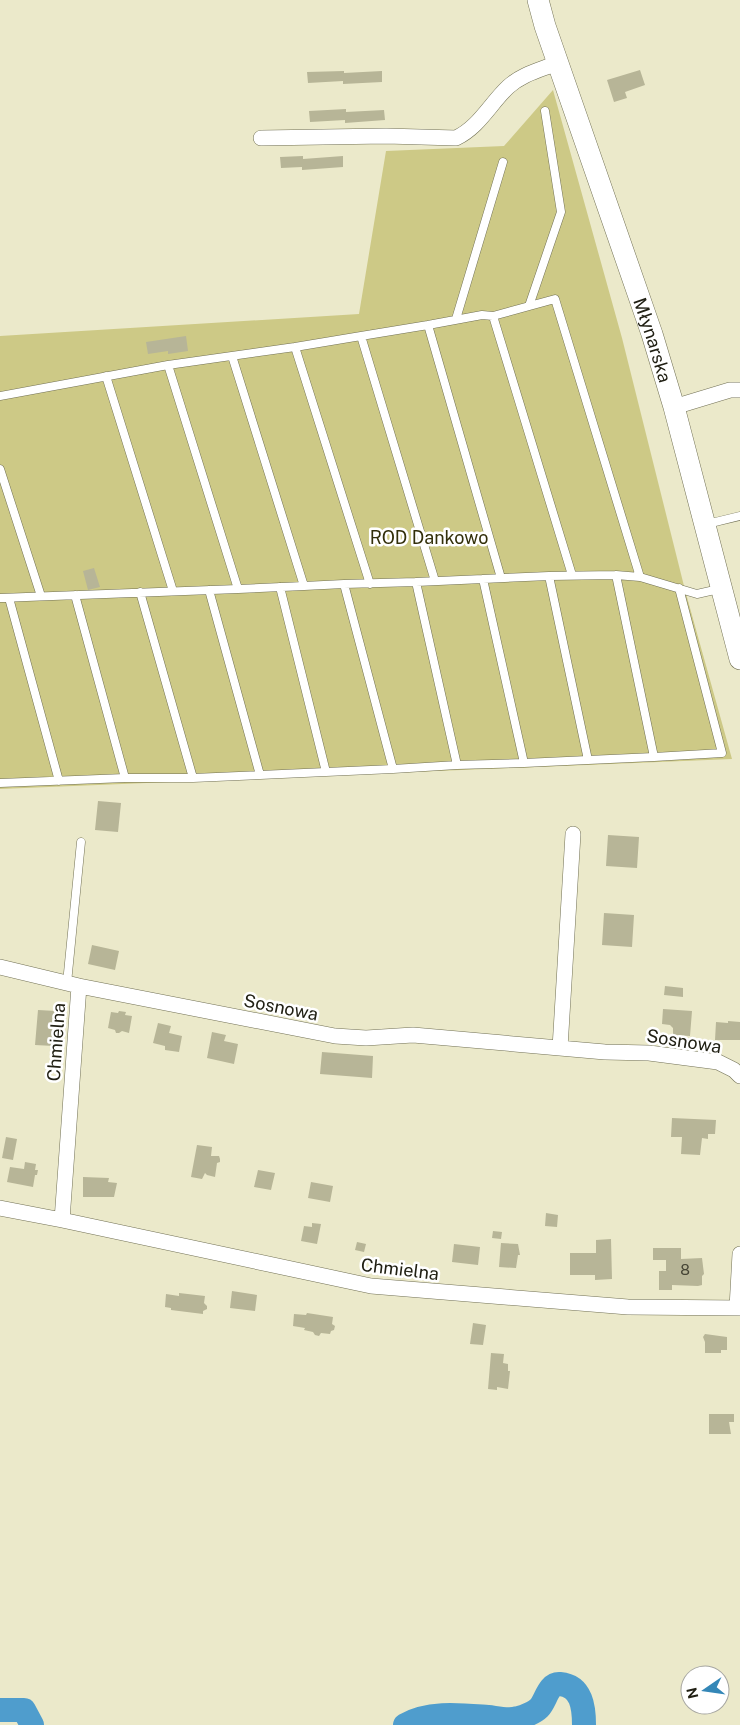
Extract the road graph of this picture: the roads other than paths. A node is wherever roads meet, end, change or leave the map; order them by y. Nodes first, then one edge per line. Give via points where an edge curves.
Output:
1 (538, 0) edge
2 (557, 63) junction
3 (545, 111) dead end
4 (262, 138) dead end
5 (503, 162) dead end
6 (529, 306) junction
7 (493, 316) junction
8 (456, 320) junction
9 (428, 325) junction
10 (361, 336) junction
11 (295, 346) junction
12 (232, 356) junction
13 (168, 364) junction
14 (106, 376) junction
15 (740, 390) edge
16 (0, 396) edge
17 (674, 407) junction
18 (0, 468) edge
19 (740, 516) edge
20 (705, 524) junction
21 (616, 575) junction
22 (549, 576) junction
23 (572, 576) junction
24 (640, 576) junction
25 (501, 578) junction
26 (483, 579) junction
27 (435, 581) junction
28 (416, 582) junction
29 (344, 584) junction
30 (370, 584) junction
31 (304, 586) junction
32 (280, 587) junction
33 (238, 588) junction
34 (679, 588) junction
35 (721, 588) junction
36 (209, 590) junction
37 (173, 591) junction
38 (140, 592) junction
39 (75, 595) junction
40 (41, 596) junction
41 (0, 598) edge
42 (9, 598) junction
43 (740, 659) edge
44 (654, 757) junction
45 (588, 760) junction
46 (524, 763) junction
47 (457, 765) junction
48 (393, 769) junction
49 (326, 772) junction
50 (260, 775) junction
51 (126, 778) junction
52 (193, 778) junction
53 (59, 781) junction
54 (0, 783) edge
55 (573, 834) dead end
56 (81, 842) dead end
57 (0, 967) edge
58 (73, 985) junction
59 (560, 1048) junction
60 (740, 1076) edge
61 (0, 1208) edge
62 (62, 1220) junction
63 (740, 1254) edge
64 (738, 1308) edge

1 - 2 street, Młynarska
2 - 4 street via 520,78 478,122 456,138
2 - 17 street, Młynarska via 642,302
3 - 6 lane via 561,212
5 - 8 lane
6 - 7 lane
6 - 24 lane via 555,299
7 - 8 lane
7 - 23 lane
8 - 9 lane
9 - 10 lane
9 - 25 lane
10 - 11 lane
10 - 27 lane
11 - 12 lane
11 - 30 lane
12 - 13 lane
12 - 31 lane
13 - 14 lane
13 - 33 lane
14 - 16 lane
14 - 37 lane
15 - 17 street
17 - 20 street, Młynarska
18 - 40 lane
19 - 20 lane
20 - 35 street, Młynarska
21 - 23 lane
21 - 24 lane
21 - 44 lane
22 - 23 lane
22 - 25 lane
22 - 45 lane
24 - 34 lane
25 - 26 lane
26 - 27 lane
26 - 46 lane
27 - 28 lane
28 - 30 lane
28 - 47 lane
29 - 30 lane
29 - 31 lane
29 - 48 lane
31 - 32 lane
32 - 33 lane
32 - 49 lane
33 - 36 lane
34 - 35 lane via 696,594
34 - 44 lane via 722,753
35 - 43 street, Młynarska
36 - 37 lane
36 - 50 lane
37 - 38 lane
38 - 39 lane
38 - 52 lane
39 - 40 lane
39 - 51 lane
40 - 42 lane
41 - 42 lane
42 - 53 lane
44 - 45 lane
45 - 46 lane
46 - 47 lane
47 - 48 lane
48 - 49 lane
49 - 50 lane
50 - 52 lane
51 - 52 lane
51 - 53 lane
53 - 54 lane
55 - 59 street
56 - 58 lane
57 - 58 street, Sosnowa
58 - 59 street, Sosnowa via 335,1036 413,1035
58 - 62 street, Chmielna
59 - 60 street, Sosnowa via 650,1053 718,1062
61 - 62 street, Chmielna
62 - 64 street, Chmielna via 371,1286 628,1307
63 - 64 street

